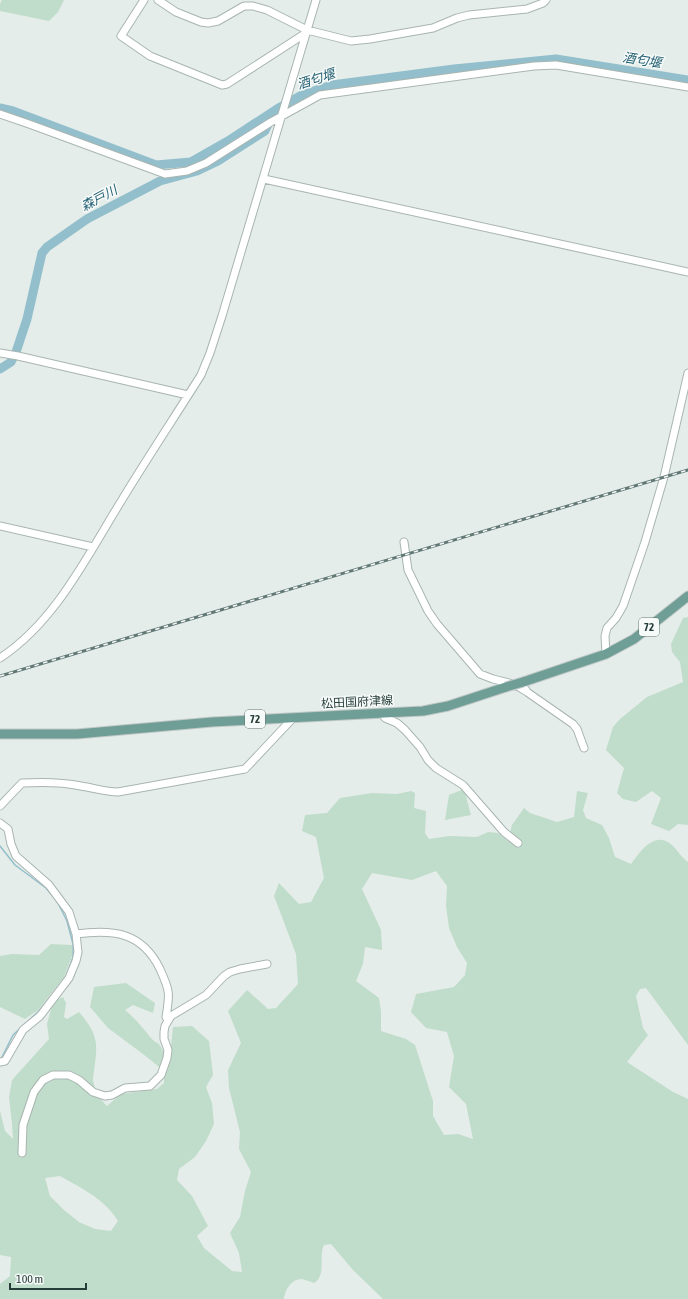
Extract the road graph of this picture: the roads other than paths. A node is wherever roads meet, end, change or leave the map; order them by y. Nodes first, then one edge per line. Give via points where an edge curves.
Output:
1 (144, 0) edge
2 (158, 0) edge
3 (316, 0) edge
4 (546, 0) edge
5 (307, 31) junction
6 (688, 87) edge
7 (0, 114) edge
8 (281, 118) junction
9 (264, 179) junction
10 (688, 272) edge
11 (0, 353) edge
12 (688, 373) edge
13 (188, 395) junction
14 (0, 526) edge
15 (404, 542) dead end
16 (93, 547) junction
17 (688, 596) edge
18 (606, 654) junction
19 (0, 658) edge
20 (493, 679) junction
21 (524, 682) junction
22 (492, 692) junction
23 (527, 692) junction
24 (382, 713) junction
25 (294, 717) junction
26 (0, 734) edge
27 (584, 748) dead end
28 (0, 806) edge
29 (0, 823) edge
30 (518, 843) dead end
31 (76, 934) junction
32 (268, 964) dead end
33 (168, 1020) junction
34 (1, 1062) edge
35 (22, 1153) dead end

1 - 5 street via 121,36 150,56 222,85
2 - 5 street via 176,12 208,23 244,6 253,6 268,10
3 - 5 street
4 - 5 street via 527,9 470,15 433,28 370,39 351,41
5 - 8 street
6 - 8 street via 556,65 534,66 320,95
7 - 8 street via 165,174 187,171 206,164
8 - 9 street
9 - 10 street
9 - 13 street via 210,353 201,375
11 - 13 street
12 - 18 street via 664,477 645,542 622,606 607,628
13 - 16 street
14 - 16 street
15 - 20 street via 408,570 428,611 480,674
16 - 19 street via 71,584 43,622 12,651
17 - 18 main road, 松田国府津線 / 72 via 634,639
18 - 21 main road, 松田国府津線 / 72
20 - 22 street
20 - 23 street via 509,682
21 - 22 main road, 松田国府津線 / 72, bridge
21 - 23 street
22 - 24 main road, 松田国府津線 / 72 via 423,711
23 - 27 street via 572,724 577,729
24 - 25 main road, 松田国府津線 / 72
24 - 30 street via 385,718 405,730 436,768 463,785 504,832
25 - 26 main road, 松田国府津線 / 72 via 77,734
25 - 28 street via 245,769 118,792 80,785 22,783
29 - 31 street via 8,830 16,856 49,885 69,912
31 - 33 street via 98,931 120,934 149,951 168,988
31 - 34 street via 78,952 69,978 40,1016 23,1030 5,1061
32 - 33 street via 230,972 206,996
33 - 35 street via 164,1032 167,1058 161,1075 150,1086 125,1088 105,1096 97,1095 69,1075 53,1074 43,1080 34,1092 23,1125

